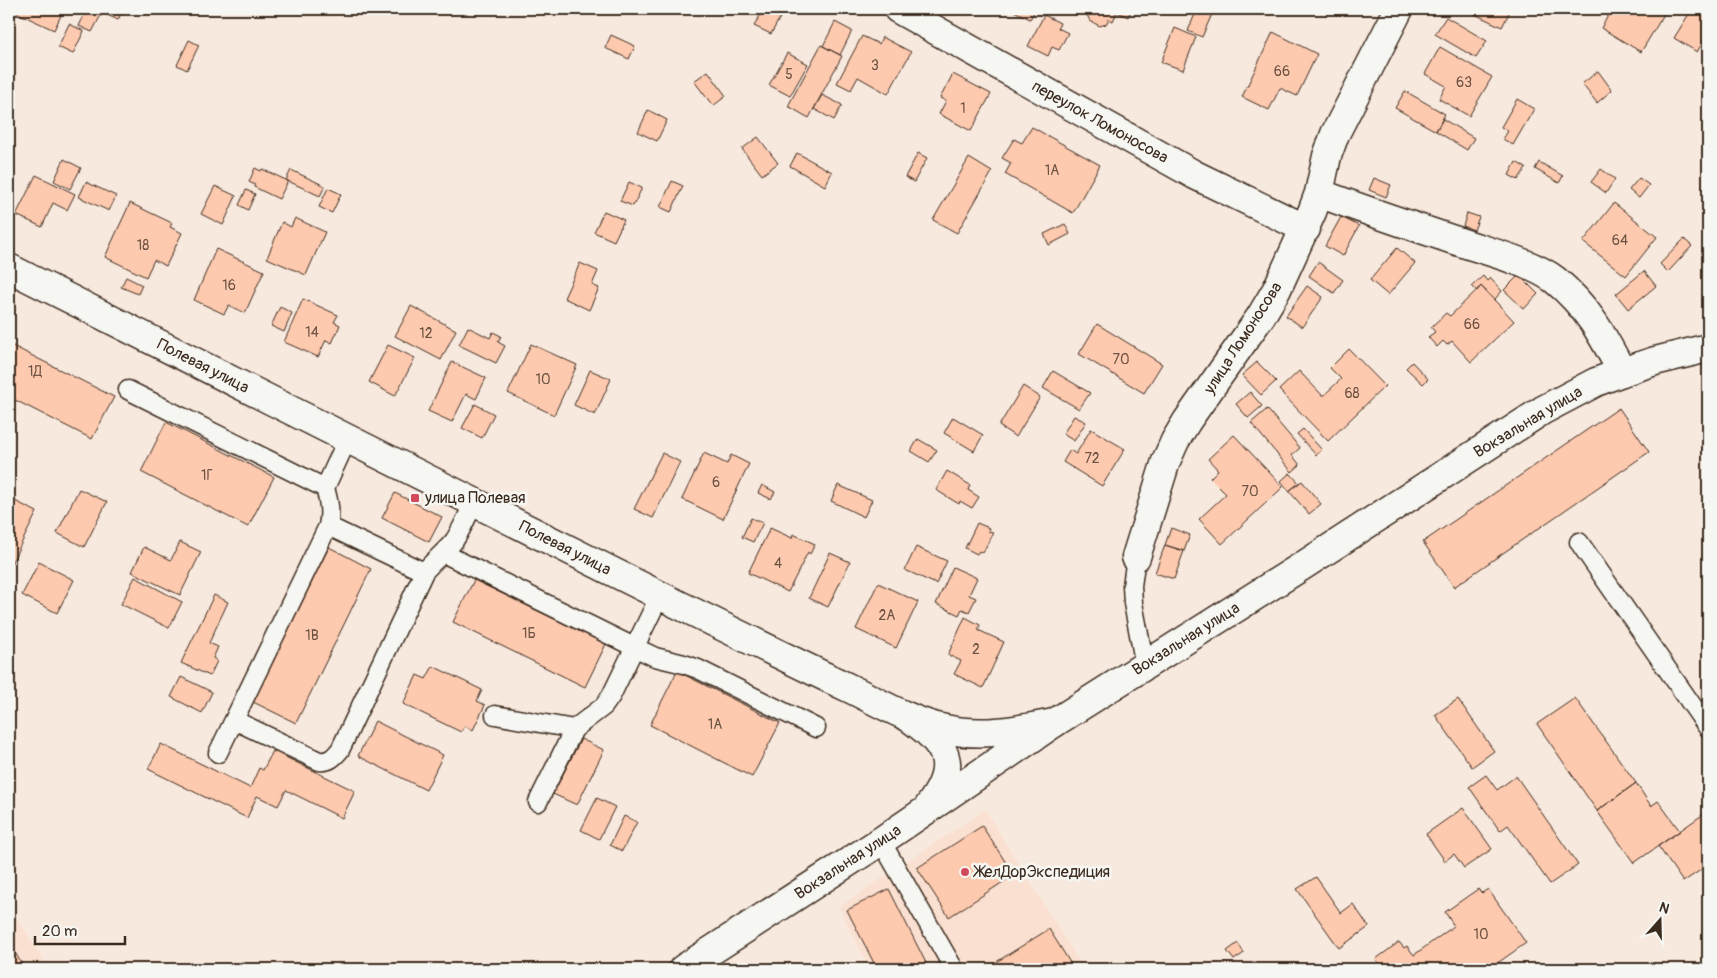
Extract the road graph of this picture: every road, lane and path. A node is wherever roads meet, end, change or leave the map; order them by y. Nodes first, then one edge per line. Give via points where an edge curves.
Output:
1 (898, 9) edge
2 (1398, 9) edge
3 (1319, 193) junction
4 (1306, 228) junction
5 (9, 268) edge
6 (1708, 348) edge
7 (1622, 372) junction
8 (128, 390) dead end
9 (347, 440) junction
10 (325, 488) junction
11 (474, 502) junction
12 (328, 526) junction
13 (1579, 542) dead end
14 (443, 553) junction
15 (1136, 557) joint
16 (424, 572) junction
17 (660, 595) junction
18 (634, 647) junction
19 (1144, 666) junction
20 (495, 714) dead end
21 (905, 715) junction
22 (234, 720) junction
23 (1054, 723) junction
24 (816, 728) dead end
25 (1708, 728) edge
26 (574, 729) junction
27 (218, 753) dead end
28 (538, 802) dead end
29 (927, 809) junction
30 (881, 841) junction
31 (683, 969) edge
32 (954, 969) edge

1 - 4 street, переулок Ломоносова via 1178,166
2 - 3 street, улица Ломоносова via 1335,134
3 - 4 street, улица Ломоносова
3 - 7 street via 1525,264 1553,279 1576,299 1599,328
4 - 15 street, улица Ломоносова via 1261,316 1175,441
5 - 9 street, Полевая улица
6 - 7 street, Вокзальная улица
7 - 19 street, Вокзальная улица via 1543,410
8 - 10 lane
9 - 10 lane
9 - 11 street, Полевая улица
10 - 12 lane via 330,510
11 - 14 lane via 461,530
11 - 17 street, Полевая улица
12 - 16 lane
12 - 22 lane
13 - 25 lane
14 - 16 lane
14 - 18 lane
15 - 19 lane via 1133,603
16 - 22 lane via 334,758 327,762 319,761
17 - 18 lane
17 - 21 street, Полевая улица
18 - 24 lane via 655,657 698,669
18 - 26 lane via 604,706
19 - 23 street, Вокзальная улица
20 - 26 lane
21 - 23 street, Полевая улица via 945,729 978,733 1013,731
21 - 29 street via 937,740 945,753 945,781
22 - 27 lane
23 - 29 street, Вокзальная улица
26 - 28 lane
29 - 30 street, Вокзальная улица
30 - 31 street, Вокзальная улица
30 - 32 lane

